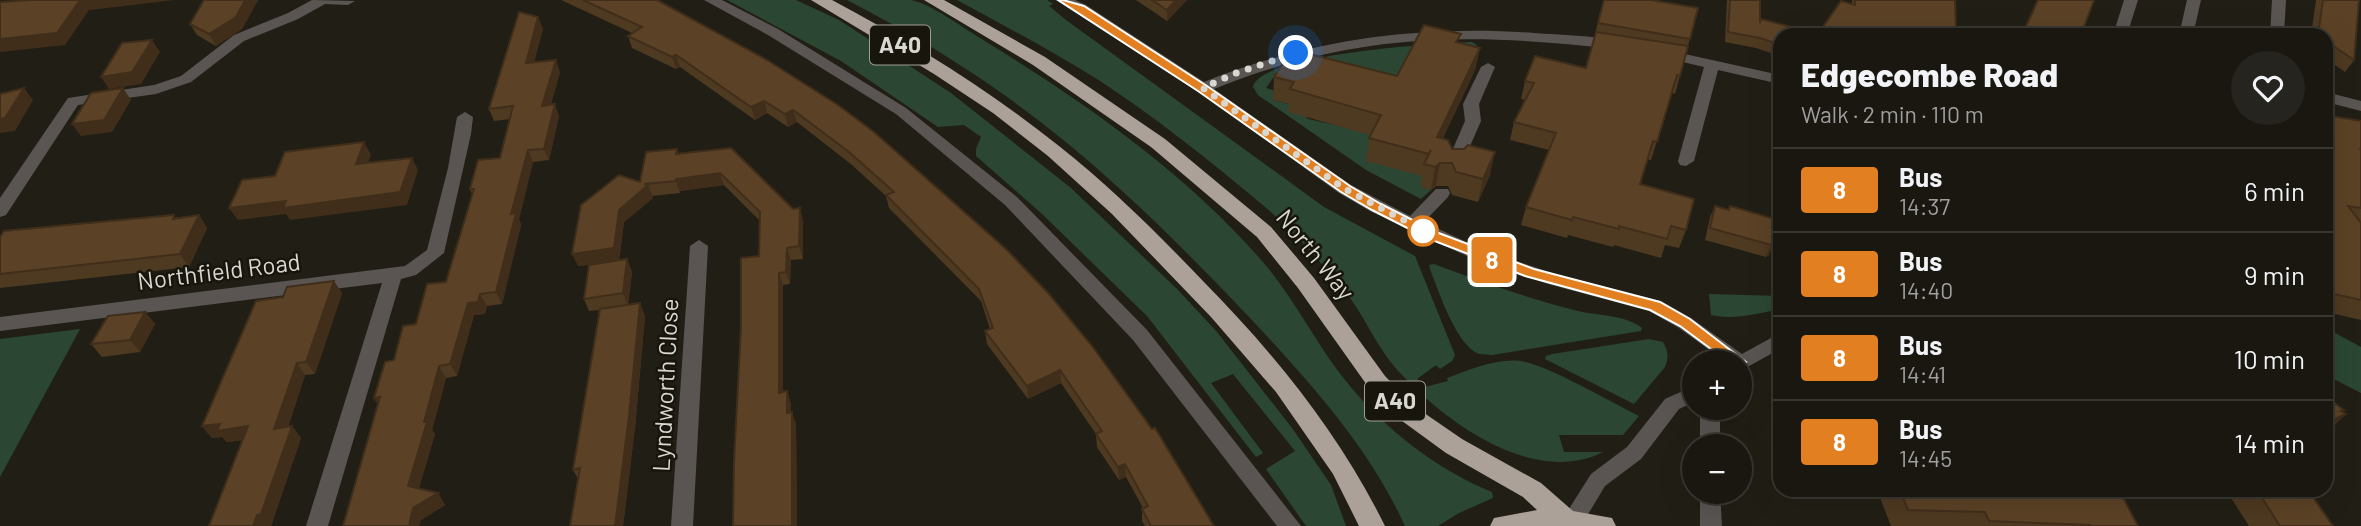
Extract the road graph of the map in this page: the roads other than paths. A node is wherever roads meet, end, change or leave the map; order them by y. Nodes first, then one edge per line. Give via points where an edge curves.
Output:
1 (322, 0) edge
2 (711, 0) edge
3 (819, 0) edge
4 (932, 0) edge
5 (1063, 0) edge
6 (2131, 0) edge
7 (2194, 0) edge
8 (2279, 0) edge
9 (348, 1) edge
10 (1084, 4) edge
11 (2122, 28) edge
12 (2188, 28) edge
13 (2277, 28) edge
14 (1627, 47) edge
15 (1650, 51) edge
16 (1712, 63) junction
17 (1488, 66) dead end
18 (1773, 78) edge
19 (1203, 88) junction
20 (2333, 99) edge
21 (2361, 106) edge
22 (465, 117) dead end
23 (1686, 161) dead end
24 (1454, 165) edge
25 (1442, 193) dead end
26 (0, 211) edge
27 (1412, 225) junction
28 (699, 246) dead end
29 (393, 275) junction
30 (0, 324) edge
31 (1773, 344) edge
32 (1722, 350) edge
33 (1752, 356) edge
34 (1682, 399) edge
35 (1710, 504) edge
36 (1569, 519) junction
37 (317, 526) edge
38 (682, 526) edge
39 (1290, 526) edge
40 (1372, 526) edge
41 (1503, 526) edge
42 (1603, 526) edge
43 (1711, 526) edge

1 - 9 street
1 - 26 street via 239,38 186,79 156,89 73,101
2 - 39 street via 774,32 901,111 1011,201 1140,335
3 - 40 highway, A40 via 941,71 1053,151 1162,251 1263,359 1330,448
4 - 36 highway, North Way / A40 via 1040,61 1158,143 1264,232 1377,382 1406,412 1532,490
5 - 10 street
6 - 11 street
7 - 12 street
8 - 13 street
10 - 19 street
14 - 19 street via 1512,35 1379,37 1296,53
15 - 16 street
16 - 18 street
16 - 23 street
17 - 24 street via 1471,104 1473,121
19 - 27 street via 1345,189
20 - 21 street
22 - 29 street, Northfield Road via 462,151 435,253 411,271
25 - 27 street
27 - 32 street via 1530,273 1655,306
28 - 38 street, Lyndworth Close
29 - 30 street, Northfield Road
29 - 37 street
31 - 33 street
34 - 36 street via 1672,404 1634,453 1598,480
35 - 43 street
36 - 41 highway
36 - 42 highway

